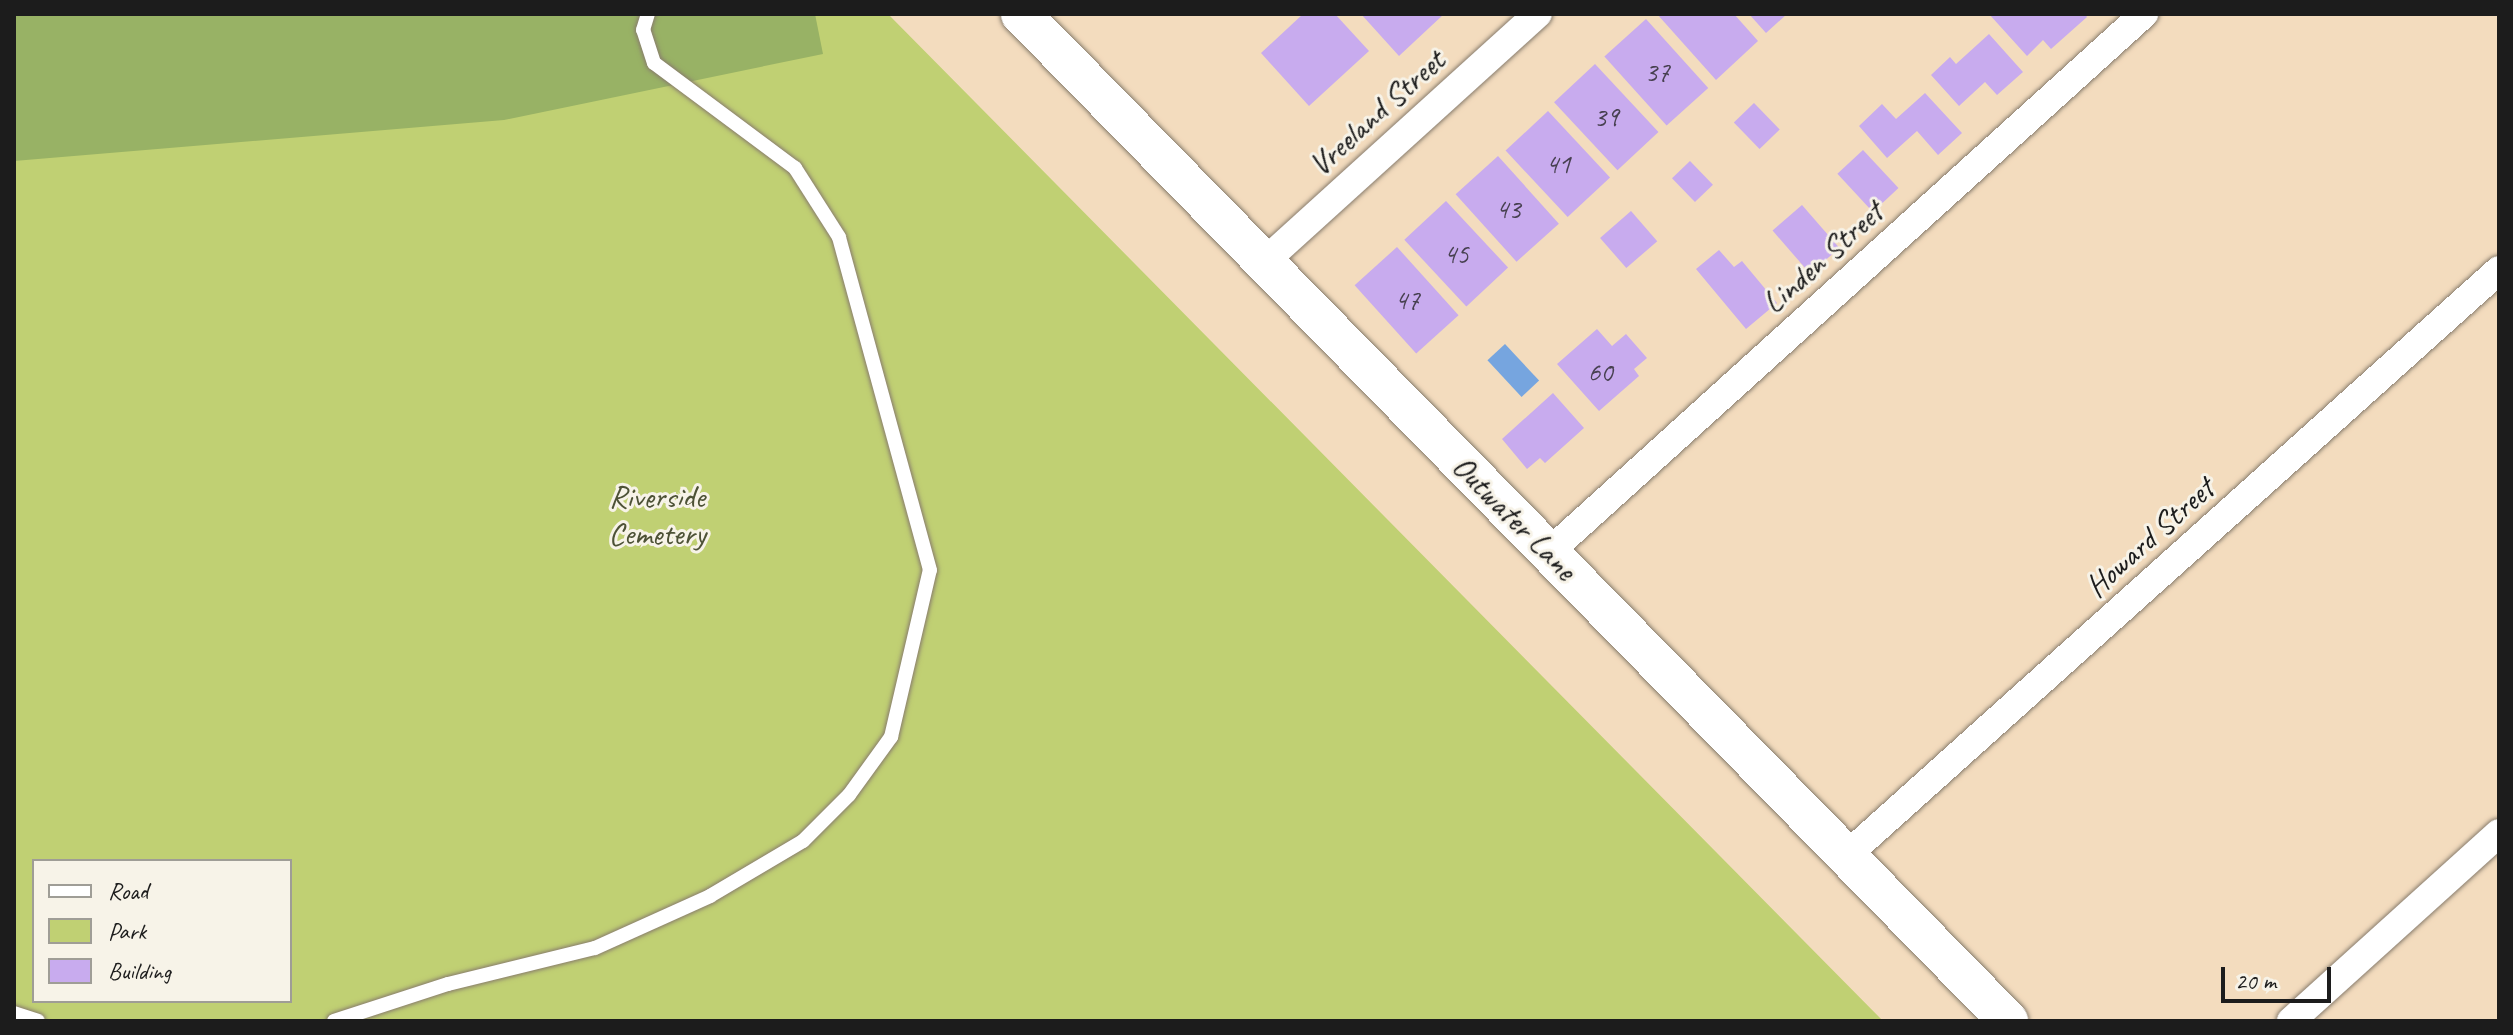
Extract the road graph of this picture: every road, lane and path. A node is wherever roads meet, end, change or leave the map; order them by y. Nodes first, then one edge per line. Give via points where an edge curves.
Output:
1 (648, 14) edge
2 (1021, 14) edge
3 (1538, 14) edge
4 (2144, 14) edge
5 (1263, 263) junction
6 (2499, 270) edge
7 (1548, 553) junction
8 (2499, 833) edge
9 (1846, 856) junction
10 (14, 1013) edge
11 (38, 1021) edge
12 (334, 1021) edge
13 (2008, 1021) edge
14 (2291, 1021) edge

1 - 12 lane via 643,30 654,63 795,168 839,237 930,570 891,737 849,795 803,841 710,896 595,948 448,984
2 - 5 street, Outwater Lane
3 - 5 street, Vreeland Street
4 - 7 street, Linden Street
5 - 7 street, Outwater Lane
6 - 9 street, Howard Street
7 - 9 street, Outwater Lane
8 - 14 street
9 - 13 street, Outwater Lane
10 - 11 lane

